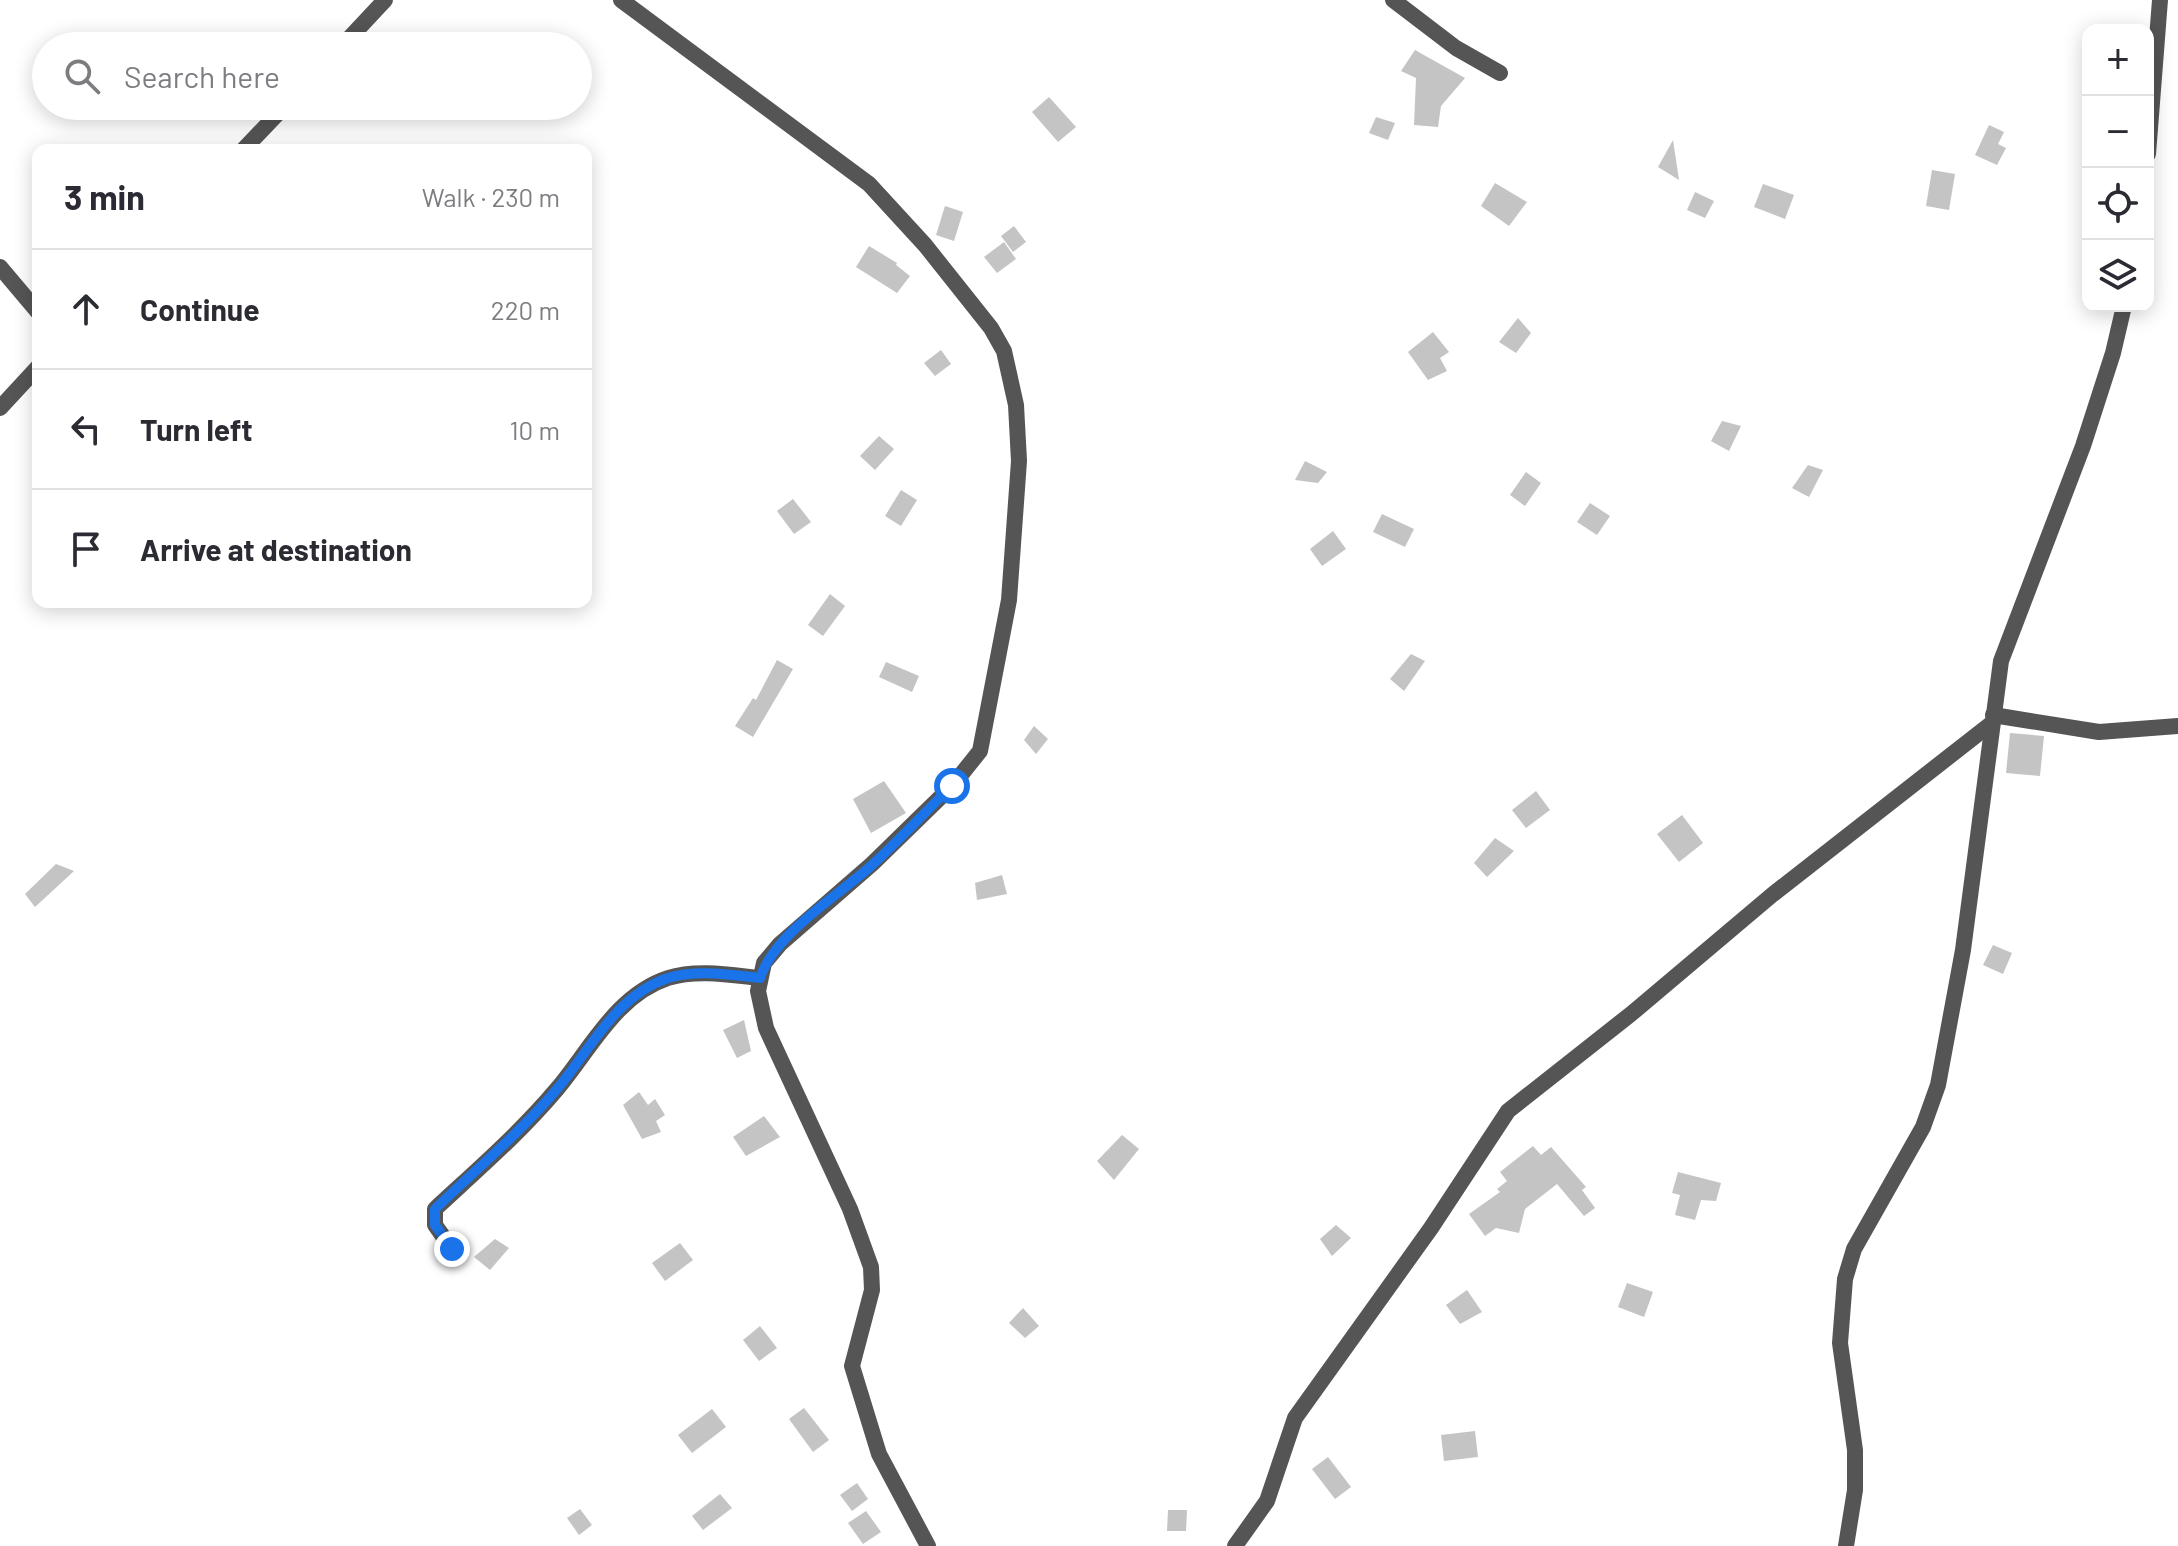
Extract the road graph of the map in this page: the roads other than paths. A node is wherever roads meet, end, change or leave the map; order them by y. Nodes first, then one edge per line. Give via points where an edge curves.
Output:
1 (385, 0) edge
2 (621, 0) edge
3 (1393, 0) edge
4 (2160, 0) edge
5 (355, 32) edge
6 (1500, 73) dead end
7 (2153, 96) edge
8 (272, 120) edge
9 (249, 144) edge
10 (0, 267) edge
11 (32, 305) edge
12 (2123, 312) edge
13 (32, 373) edge
14 (0, 408) edge
15 (1992, 719) junction
16 (2178, 726) edge
17 (760, 978) junction
18 (452, 1249) dead end
19 (928, 1546) edge
20 (1235, 1546) edge
21 (1846, 1546) edge

1 - 5 street
2 - 17 street via 848,167 894,208 991,328 1011,372 1016,405 1019,461 1009,600 980,751 872,864 780,944 764,963
3 - 6 street via 1456,48
4 - 7 street
8 - 9 street
10 - 11 street
12 - 15 street via 2079,459 2001,661
13 - 14 street
15 - 16 street via 2099,732
15 - 20 street via 1508,1111 1295,1418 1267,1501
15 - 21 street via 1963,950 1938,1085 1923,1127 1854,1249 1845,1279 1840,1343 1855,1450
17 - 18 street via 666,978 621,1008 559,1087 435,1209 435,1225
17 - 19 street via 759,1005 766,1028 850,1209 871,1267 872,1290 852,1366 879,1454

